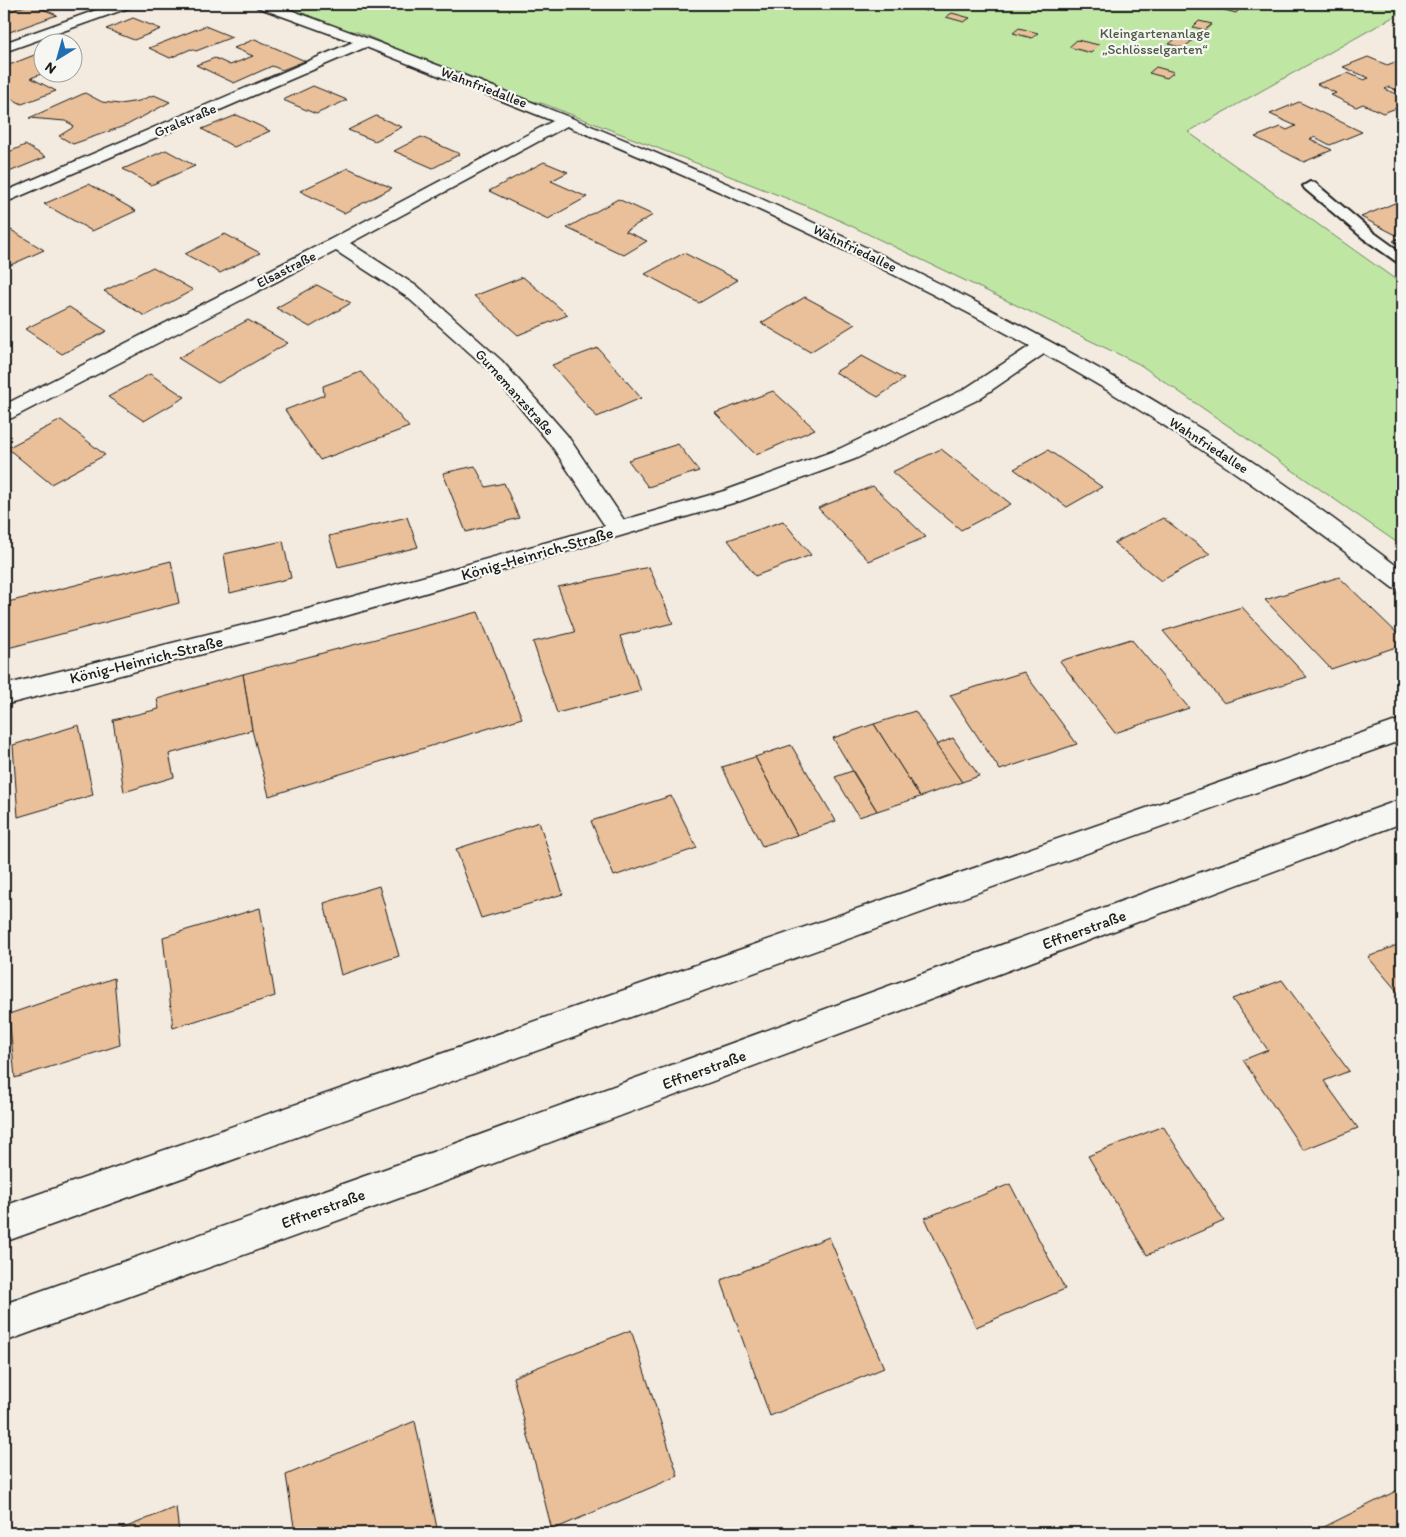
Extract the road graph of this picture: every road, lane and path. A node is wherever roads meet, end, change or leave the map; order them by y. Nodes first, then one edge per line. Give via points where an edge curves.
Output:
1 (126, 4) edge
2 (262, 4) edge
3 (366, 42) junction
4 (4, 48) edge
5 (566, 120) junction
6 (1310, 186) dead end
7 (4, 198) edge
8 (337, 243) junction
9 (1402, 259) edge
10 (1045, 345) junction
11 (4, 413) edge
12 (619, 530) junction
13 (1402, 582) edge
14 (4, 695) edge
15 (1402, 729) edge
16 (1402, 811) edge
17 (4, 1224) edge
18 (4, 1323) edge

1 - 4 street
2 - 3 street, Wahnfriedallee
3 - 5 street, Wahnfriedallee
3 - 7 street, Gralstraße
5 - 8 street, Elsastraße
5 - 10 street, Wahnfriedallee via 699,174 823,232
6 - 9 lane
8 - 11 street, Elsastraße
8 - 12 street, Gurnemanzstraße via 414,293 495,365 559,440
10 - 12 street, König-Heinrich-Straße via 970,395 847,454 732,496
10 - 13 street, Wahnfriedallee via 1188,430 1317,517
12 - 14 street, König-Heinrich-Straße via 308,618
15 - 17 street
16 - 18 street, Effnerstraße via 442,1166

